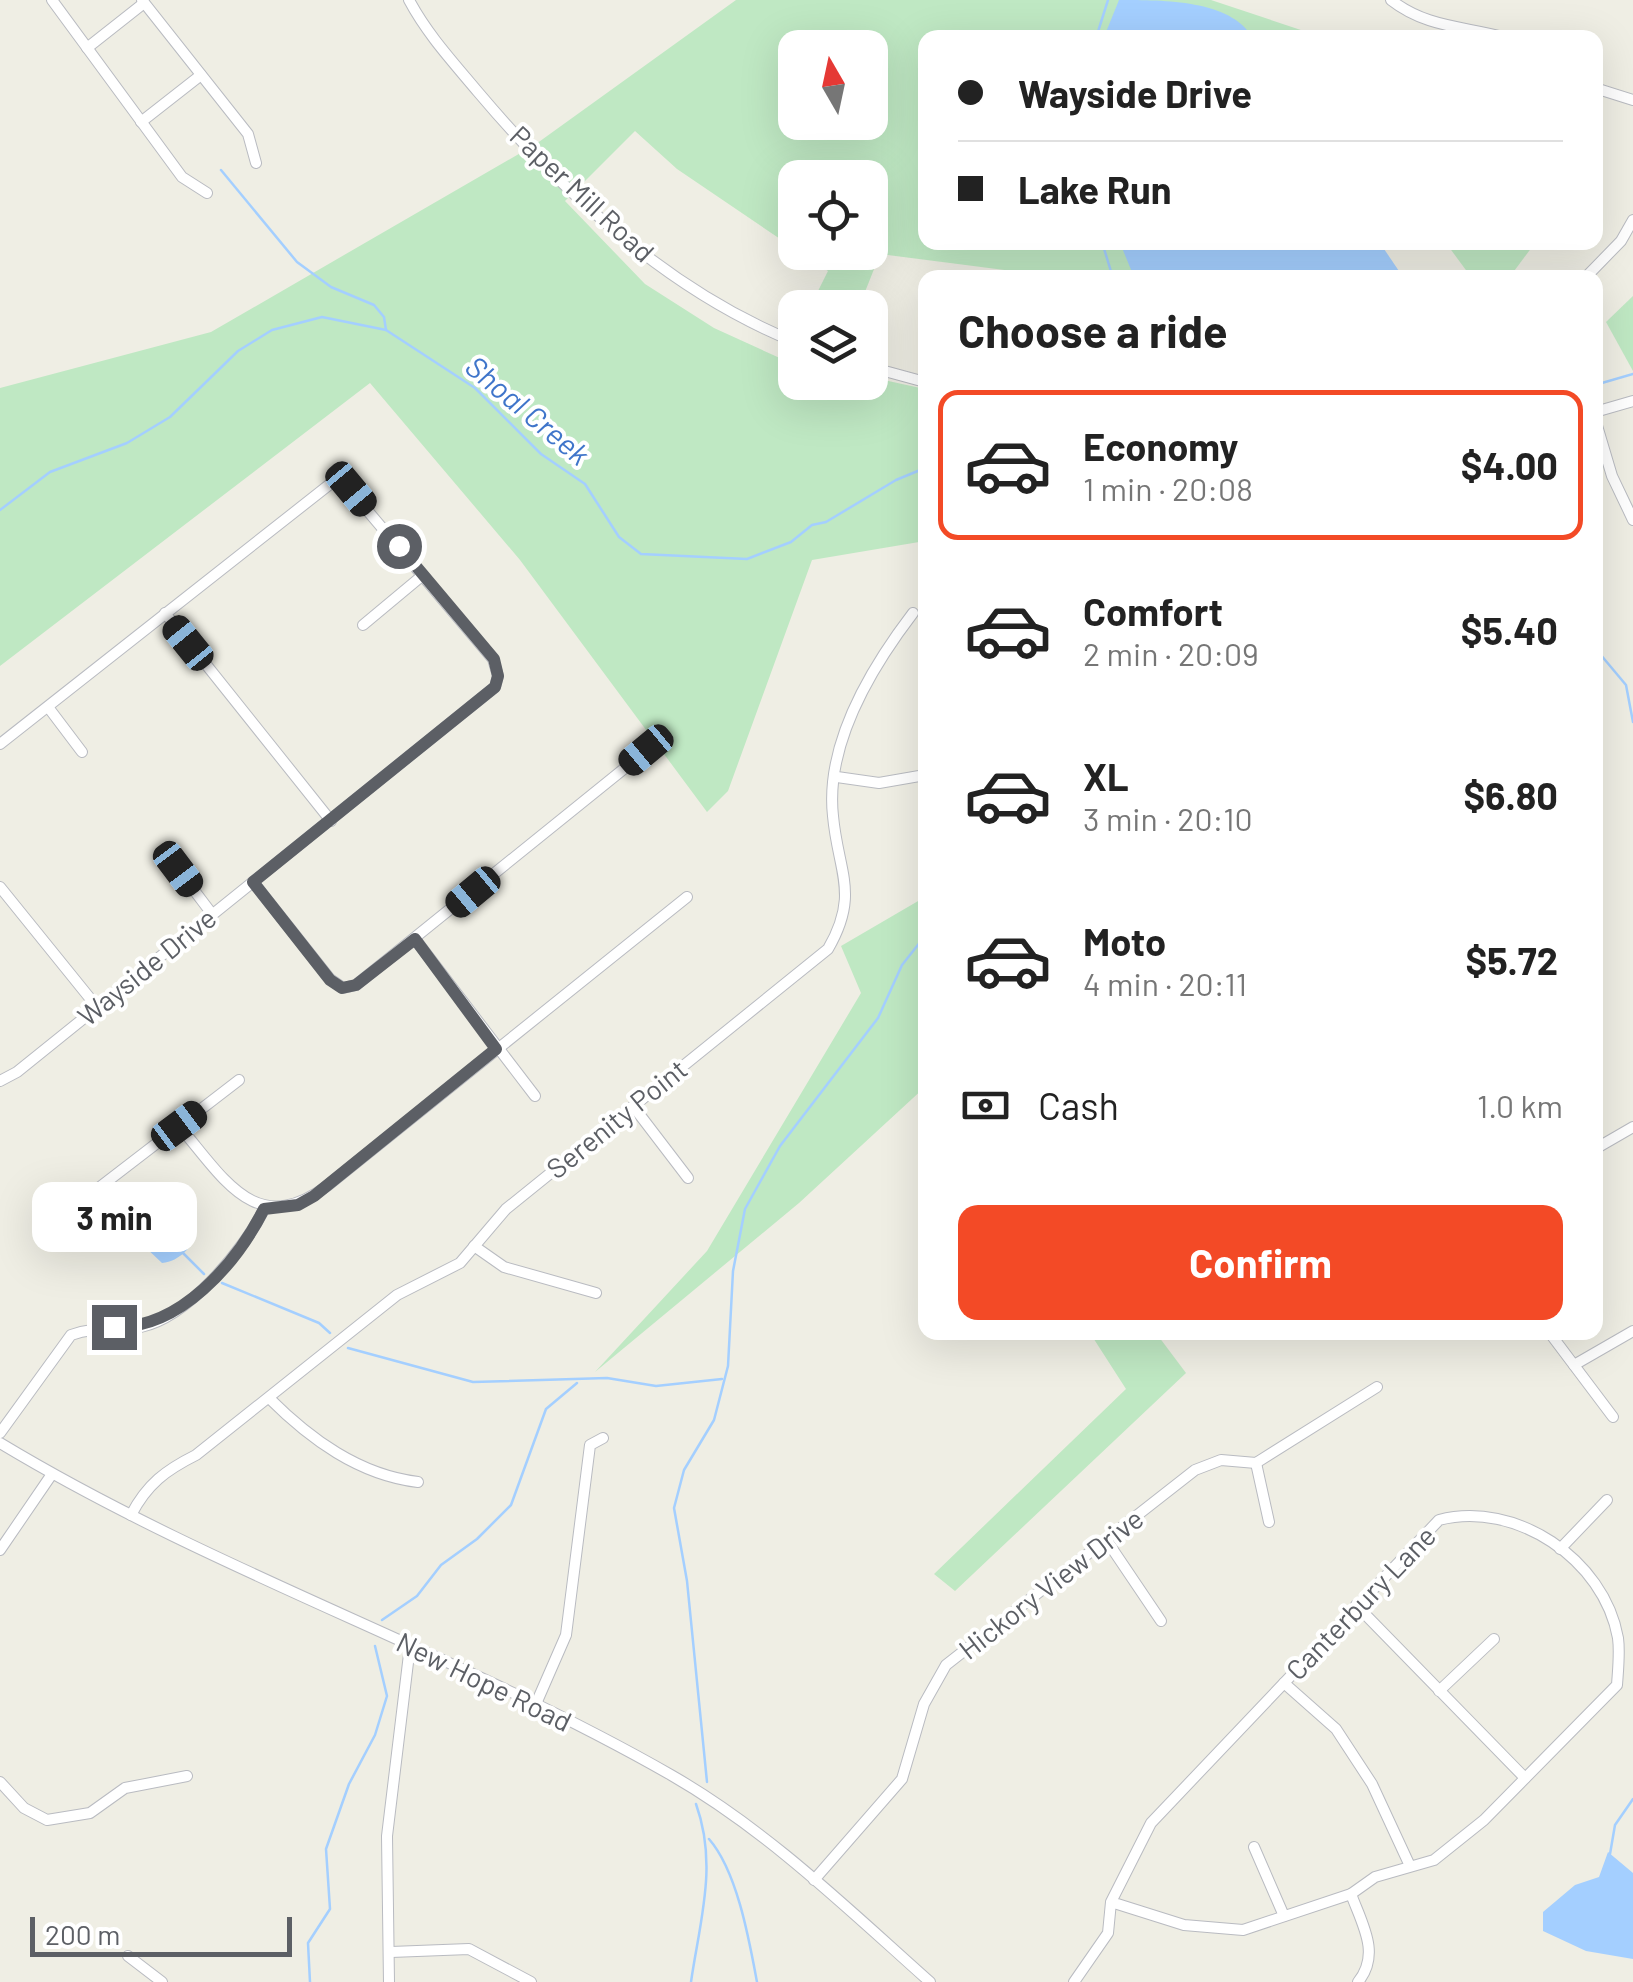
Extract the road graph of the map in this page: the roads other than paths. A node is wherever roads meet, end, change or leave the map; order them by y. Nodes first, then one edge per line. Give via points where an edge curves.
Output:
1 (52, 0) edge
2 (409, 0) edge
3 (1391, 0) edge
4 (143, 2) edge
5 (1459, 30) edge
6 (87, 48) junction
7 (202, 75) junction
8 (1603, 91) edge
9 (1633, 100) edge
10 (141, 122) junction
11 (256, 163) dead end
12 (207, 193) dead end
13 (1633, 220) edge
14 (1593, 270) edge
15 (778, 335) edge
16 (888, 372) edge
17 (918, 380) edge
18 (1633, 400) edge
19 (1603, 409) edge
20 (1603, 446) edge
21 (1633, 520) edge
22 (423, 574) junction
23 (165, 613) junction
24 (913, 613) dead end
25 (363, 625) dead end
26 (48, 707) junction
27 (0, 744) edge
28 (646, 750) dead end
29 (82, 752) dead end
30 (918, 776) edge
31 (836, 777) junction
32 (331, 820) junction
33 (178, 869) dead end
34 (253, 882) junction
35 (0, 887) edge
36 (686, 897) dead end
37 (212, 914) junction
38 (415, 939) junction
39 (97, 1007) junction
40 (496, 1049) junction
41 (239, 1080) dead end
42 (0, 1081) edge
43 (534, 1096) dead end
44 (633, 1106) junction
45 (179, 1126) junction
46 (1633, 1128) edge
47 (1603, 1145) edge
48 (688, 1178) dead end
49 (96, 1190) dead end
50 (264, 1209) junction
51 (474, 1246) junction
52 (596, 1293) dead end
53 (1633, 1331) edge
54 (1555, 1340) edge
55 (1574, 1365) junction
56 (1378, 1387) dead end
57 (268, 1398) junction
58 (1613, 1417) dead end
59 (0, 1432) edge
60 (603, 1438) dead end
61 (0, 1443) edge
62 (1256, 1463) junction
63 (52, 1474) junction
64 (418, 1482) dead end
65 (1607, 1500) dead end
66 (132, 1515) junction
67 (1270, 1522) dead end
68 (1107, 1541) junction
69 (1560, 1549) junction
70 (0, 1550) edge
71 (1356, 1605) junction
72 (1162, 1621) dead end
73 (1494, 1639) dead end
74 (410, 1646) junction
75 (1284, 1683) junction
76 (1439, 1691) junction
77 (535, 1706) junction
78 (187, 1776) dead end
79 (1524, 1778) junction
80 (0, 1782) edge
81 (1254, 1847) dead end
82 (1410, 1866) junction
83 (814, 1880) junction
84 (1351, 1894) junction
85 (1111, 1902) junction
86 (1284, 1916) junction
87 (391, 1952) junction
88 (128, 1956) dead end
89 (162, 1982) edge
90 (389, 1982) edge
91 (531, 1982) edge
92 (930, 1982) edge
93 (1074, 1982) edge
94 (1358, 1982) edge

1 - 6 street
2 - 15 street, Paper Mill Road via 424,28 515,136 614,230 690,289
3 - 5 street
4 - 6 street
4 - 7 street
6 - 10 street
7 - 10 street
7 - 11 street via 248,134
8 - 9 street
10 - 12 street via 182,177
13 - 14 street
16 - 17 street
18 - 19 street
20 - 21 street
22 - 23 street, Wayside Drive via 339,477
22 - 25 street
22 - 32 street, Wayside Drive via 494,659 495,687
23 - 26 street, Wayside Drive
23 - 32 street
24 - 31 street, Serenity Point via 861,690
26 - 27 street, Wayside Drive
26 - 29 street
28 - 38 street
30 - 31 street via 879,783
31 - 44 street, Serenity Point via 832,815 848,894 828,949
32 - 34 street, Wayside Drive
33 - 37 street
34 - 37 street, Wayside Drive
34 - 38 street via 342,988 356,985
35 - 39 street
36 - 40 street
37 - 39 street, Wayside Drive
38 - 40 street
39 - 42 street, Wayside Drive
40 - 43 street
40 - 50 street via 314,1196
41 - 45 street
44 - 48 street
44 - 51 street, Serenity Point via 506,1208
45 - 49 street
45 - 50 street
46 - 47 street
50 - 59 street via 232,1262 166,1316 146,1326 71,1335
51 - 52 street via 504,1267
51 - 57 street, Serenity Point via 460,1263 396,1295
53 - 55 street
54 - 55 street
55 - 58 street
56 - 62 street, Hickory View Drive
57 - 64 street via 310,1439 392,1479
57 - 66 street, Serenity Point via 196,1456 162,1474
60 - 77 street via 590,1445 566,1635
61 - 63 street, New Hope Road
62 - 67 street
62 - 68 street, Hickory View Drive via 1221,1460 1195,1470
63 - 66 street, New Hope Road
63 - 70 street
65 - 69 street
66 - 74 street, New Hope Road
68 - 72 street
68 - 83 street, Hickory View Drive via 946,1665 924,1704 902,1779
69 - 71 street, Canterbury Lane via 1494,1515 1439,1520
69 - 79 street, Canterbury Lane via 1604,1600 1618,1638 1618,1685
71 - 75 street, Canterbury Lane
71 - 76 street
73 - 76 street
74 - 77 street, New Hope Road
74 - 87 street via 387,1836
75 - 82 street via 1336,1729 1372,1784
75 - 85 street, Canterbury Lane via 1151,1823
76 - 79 street
77 - 83 street, New Hope Road via 670,1774
78 - 80 street via 125,1788 90,1812 47,1820 24,1808
79 - 82 street, Canterbury Lane via 1447,1850
81 - 86 street
82 - 84 street, Canterbury Lane
83 - 92 street, New Hope Road
84 - 86 street, Canterbury Lane
84 - 94 street via 1371,1952 1370,1968
85 - 86 street, Canterbury Lane via 1184,1925 1243,1930
85 - 93 street, Canterbury Lane via 1108,1933
87 - 90 street
87 - 91 street via 469,1949
88 - 89 street

